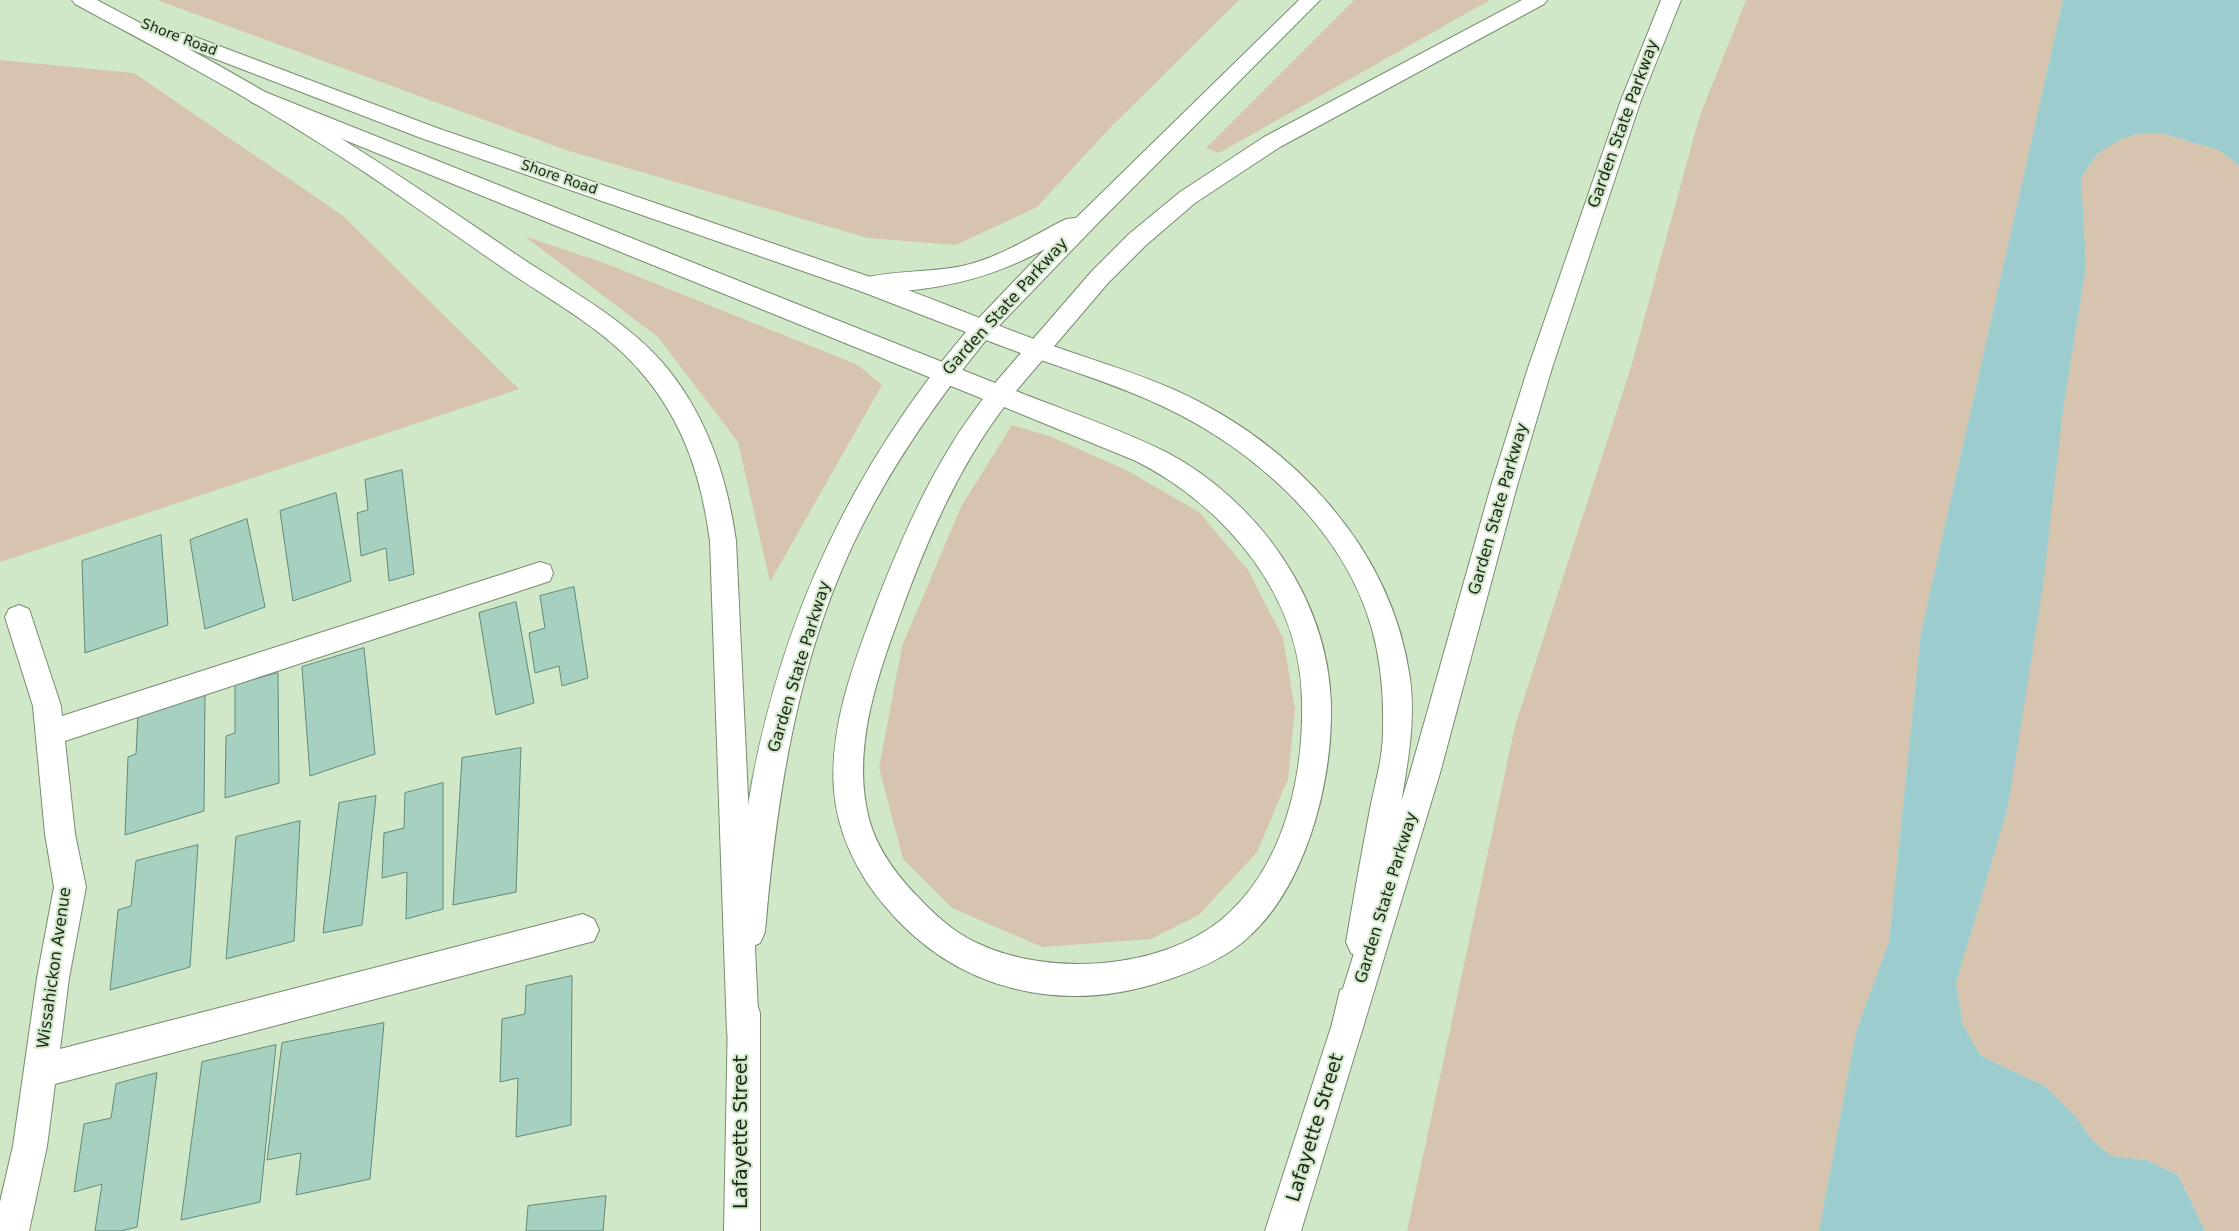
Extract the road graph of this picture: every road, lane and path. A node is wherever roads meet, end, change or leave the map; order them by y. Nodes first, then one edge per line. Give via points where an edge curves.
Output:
1 (83, 0) edge
2 (1310, 0) edge
3 (1537, 0) edge
4 (1671, 0) edge
5 (258, 97) junction
6 (1089, 218) junction
7 (868, 285) junction
8 (982, 328) junction
9 (1037, 350) junction
10 (944, 373) junction
11 (1000, 395) junction
12 (540, 573) dead end
13 (19, 617) dead end
14 (50, 733) junction
15 (583, 930) dead end
16 (1348, 1024) junction
17 (743, 1033) junction
18 (41, 1072) junction
19 (11, 1231) edge
20 (742, 1231) edge
21 (1283, 1231) edge

1 - 5 main road, Shore Road
1 - 7 main road, Shore Road via 429,133
2 - 6 main road, Garden State Parkway
3 - 9 main road via 1309,120 1203,185 1149,228 1091,286
4 - 16 main road, Garden State Parkway via 1628,108 1540,368 1425,773
5 - 10 main road
5 - 17 main road via 366,162 598,322 652,367 674,395 695,431 719,502 723,541
6 - 7 main road via 976,271
6 - 8 main road, Garden State Parkway
7 - 8 main road, Shore Road
8 - 9 main road, Shore Road
8 - 10 main road, Garden State Parkway
9 - 11 main road
9 - 16 main road, Shore Road via 1185,406 1253,447 1283,470 1330,520 1369,583 1392,657 1398,733
10 - 11 main road
10 - 17 main road, Garden State Parkway via 884,463 858,510 818,597 807,632 776,735 764,798 755,863
11 - 11 main road via 1143,454 1186,478 1220,505 1245,529 1285,585 1300,617 1310,650 1317,684 1316,757 1298,831 1283,860 1240,924 1219,941 1164,965 1128,975 1054,980 990,965 962,952 931,932 899,901 878,874 862,845 851,808 851,740 871,657 927,515 976,425
12 - 14 main road
13 - 14 main road, Wissahickon Avenue via 47,706
14 - 18 main road, Wissahickon Avenue via 60,834 70,887
15 - 18 main road
16 - 21 main road, Lafayette Street
17 - 20 main road, Lafayette Street
18 - 19 main road, Wissahickon Avenue via 30,1146

